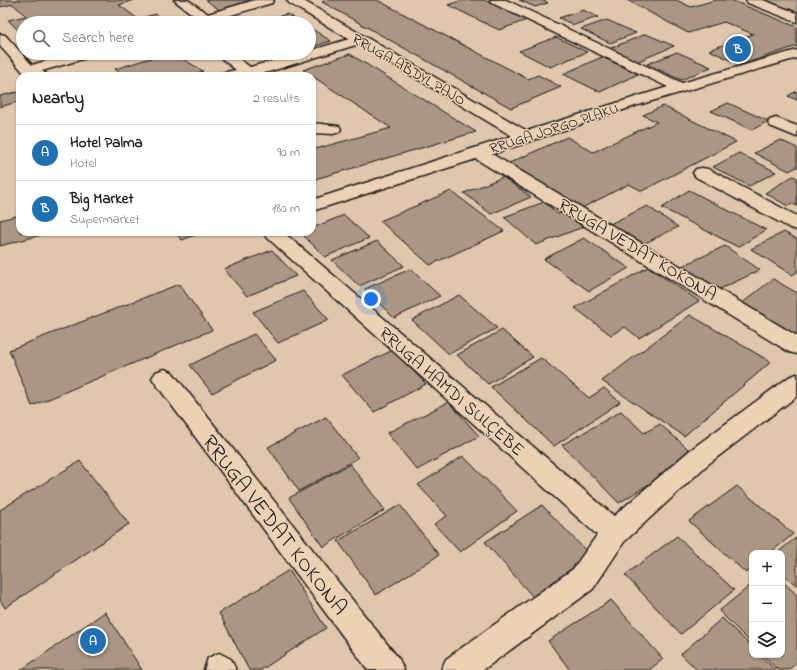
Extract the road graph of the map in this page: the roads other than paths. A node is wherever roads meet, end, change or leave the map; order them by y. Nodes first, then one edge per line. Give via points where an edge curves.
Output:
1 (180, 0) edge
2 (268, 0) edge
3 (293, 0) edge
4 (496, 0) edge
5 (752, 0) edge
6 (203, 16) edge
7 (213, 16) edge
8 (797, 18) edge
9 (0, 38) edge
10 (359, 40) junction
11 (316, 53) edge
12 (797, 54) edge
13 (16, 56) edge
14 (20, 60) edge
15 (64, 60) edge
16 (232, 60) edge
17 (294, 60) edge
18 (29, 70) junction
19 (33, 72) edge
20 (248, 72) joint
21 (681, 88) junction
22 (776, 122) dead end
23 (316, 128) edge
24 (333, 129) dead end
25 (797, 132) edge
26 (525, 137) junction
27 (478, 153) junction
28 (702, 173) dead end
29 (316, 205) edge
30 (797, 224) edge
31 (276, 236) edge
32 (797, 346) edge
33 (164, 378) dead end
34 (797, 383) edge
35 (614, 533) junction
36 (388, 670) edge
37 (457, 670) edge

1 - 6 street
2 - 7 street
3 - 10 street, RRUGA ABDYL PAJO
4 - 21 street
5 - 8 street
9 - 13 street
10 - 11 street
10 - 26 street, RRUGA ABDYL PAJO
12 - 21 street, RRUGA JORGO PLAKU
14 - 18 street
15 - 18 street
16 - 20 street
17 - 20 street
18 - 19 street
21 - 26 street, RRUGA JORGO PLAKU
22 - 25 street
23 - 24 street
26 - 27 street, RRUGA JORGO PLAKU
27 - 29 street, RRUGA JORGO PLAKU
27 - 32 street, RRUGA VEDAT KOKONA
28 - 30 street
31 - 35 street, RRUGA HAMDI SULÇEBE
33 - 36 street, RRUGA VEDAT KOKONA
34 - 35 street via 698,458
35 - 37 street via 583,579

